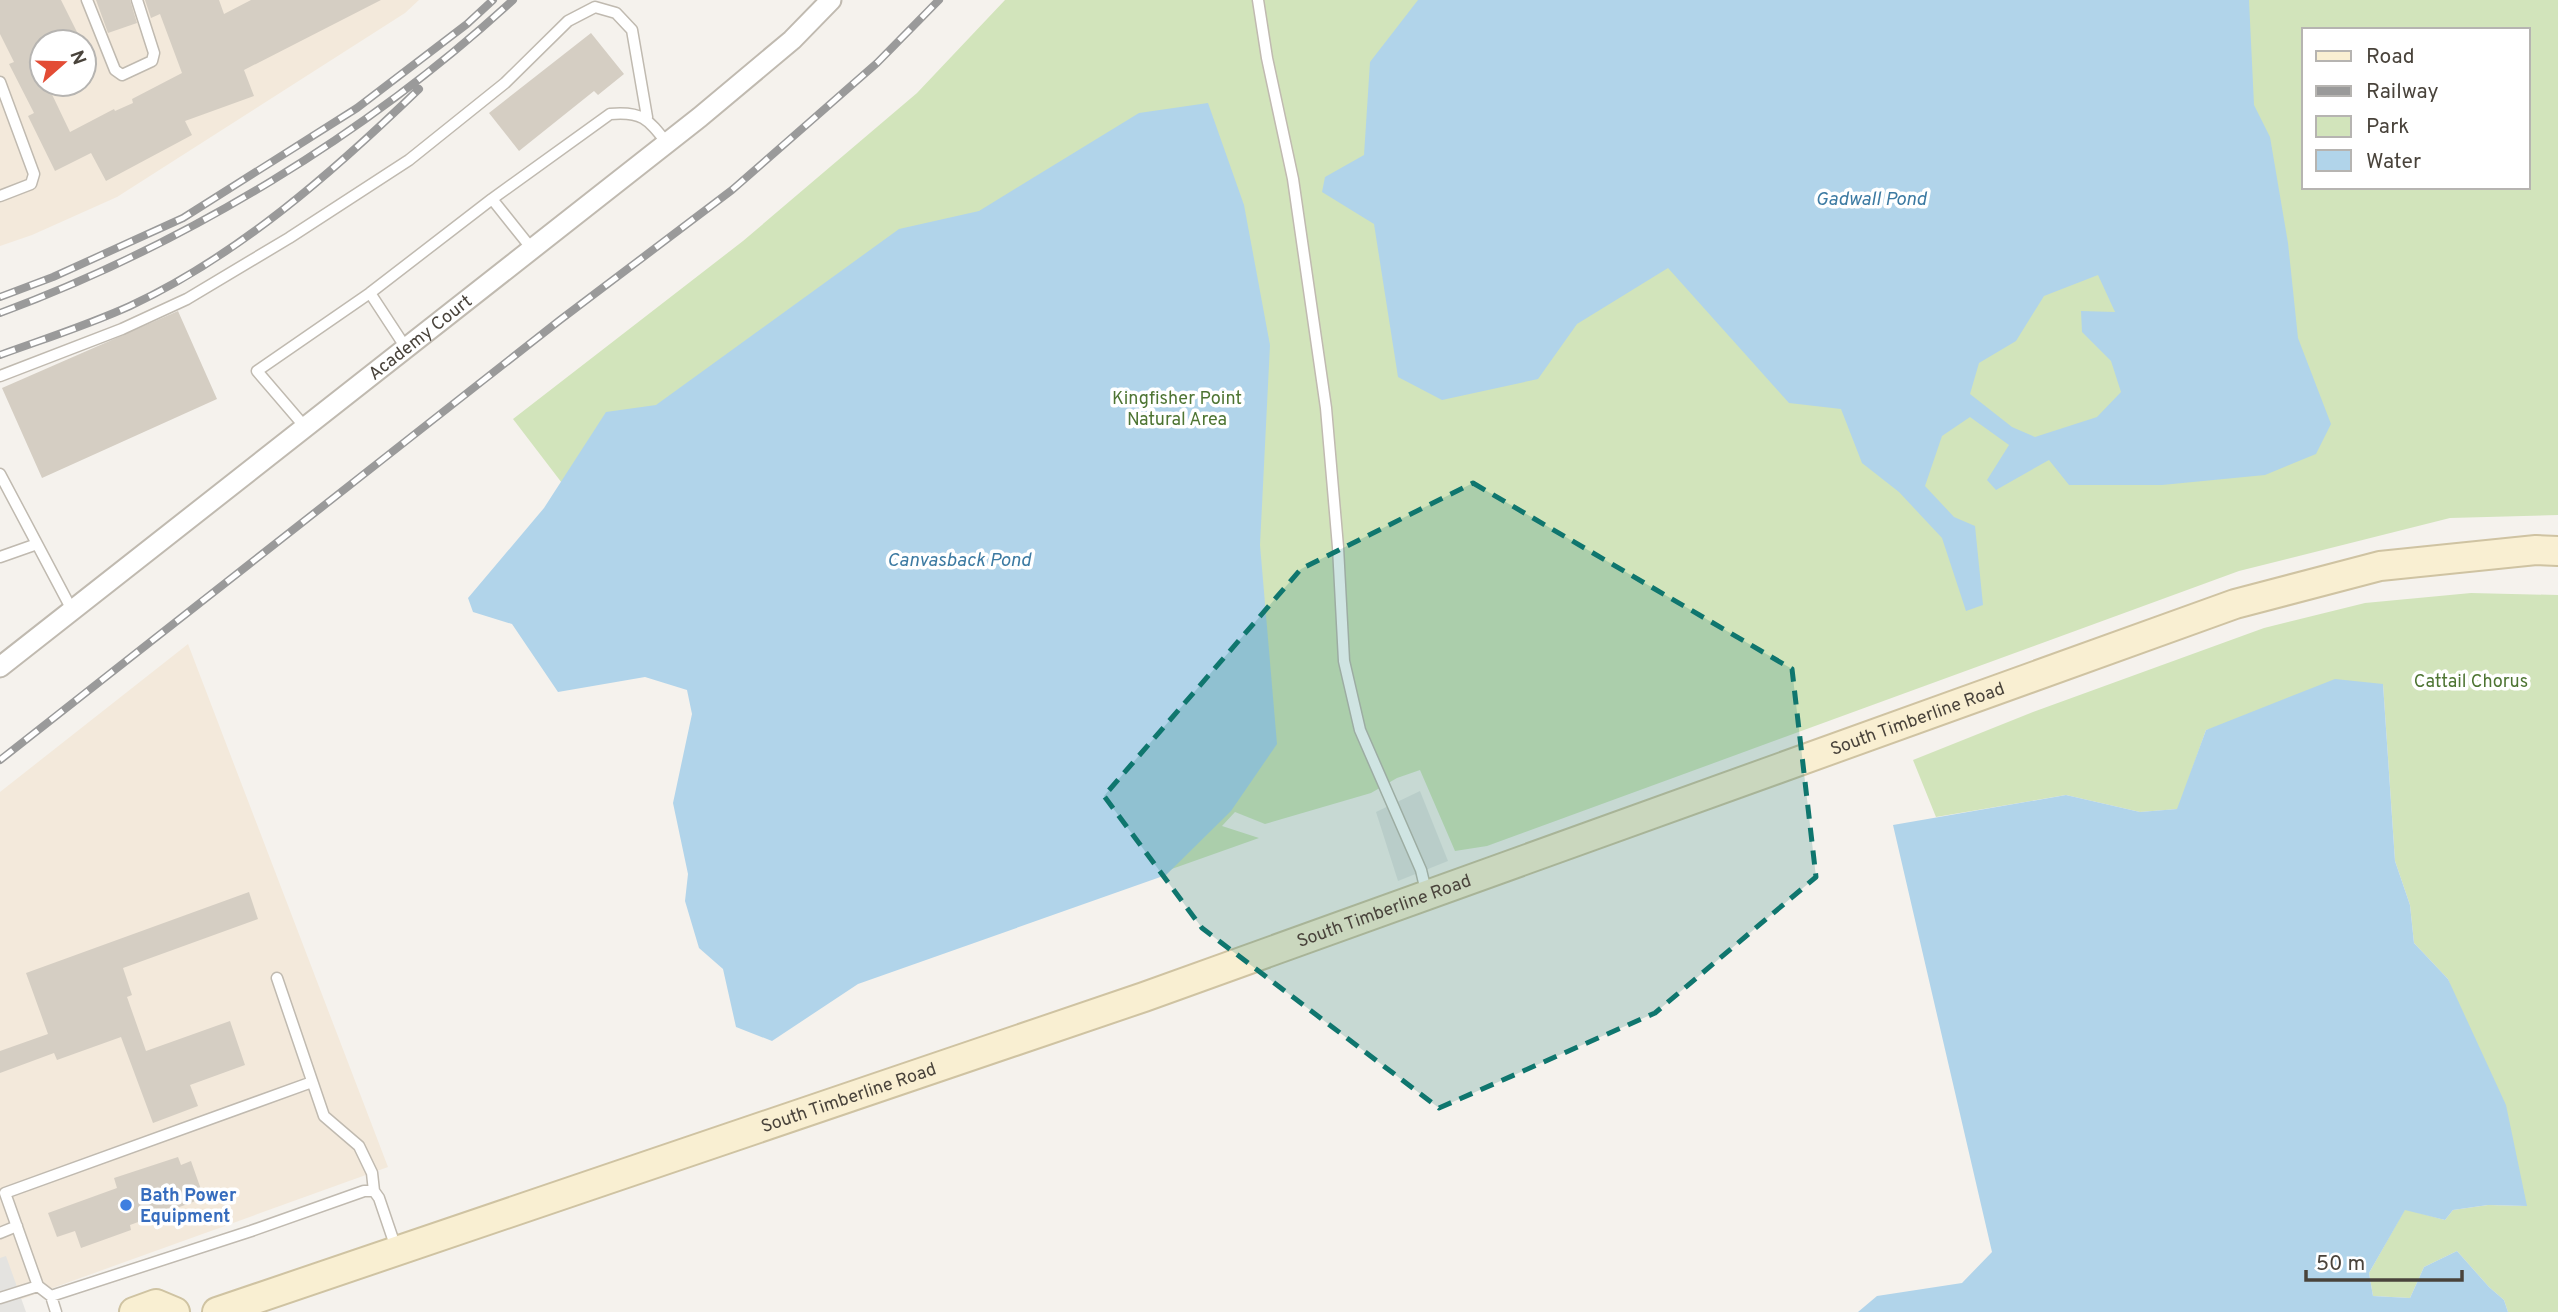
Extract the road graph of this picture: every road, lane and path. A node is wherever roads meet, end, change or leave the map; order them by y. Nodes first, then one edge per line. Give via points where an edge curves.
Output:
1 (87, 0) edge
2 (137, 0) edge
3 (831, 0) edge
4 (1258, 0) edge
5 (0, 82) edge
6 (647, 117) junction
7 (667, 143) junction
8 (0, 196) edge
9 (492, 199) junction
10 (532, 249) junction
11 (370, 293) junction
12 (406, 348) junction
13 (0, 376) edge
14 (305, 427) junction
15 (0, 474) edge
16 (37, 544) junction
17 (2558, 551) edge
18 (0, 557) edge
19 (72, 610) junction
20 (0, 667) edge
21 (1427, 896) junction
22 (277, 978) dead end
23 (313, 1082) junction
24 (373, 1191) junction
25 (17, 1226) junction
26 (0, 1233) edge
27 (397, 1251) junction
28 (38, 1286) junction
29 (51, 1296) junction
30 (0, 1298) edge
31 (56, 1312) edge
32 (134, 1312) edge
33 (175, 1312) edge
34 (217, 1312) edge

1 - 2 lane via 115,70 122,75 152,61 155,53
3 - 7 street, Academy Court via 792,40
4 - 21 lane via 1293,179 1326,408 1343,661 1360,730 1421,870
5 - 8 lane via 34,174 31,184
6 - 7 lane
6 - 9 lane via 610,114
6 - 13 lane via 632,30 616,13 595,7 568,21 505,83 409,160 289,238 187,299
7 - 10 street, Academy Court
9 - 10 lane
9 - 11 lane
10 - 12 street, Academy Court
11 - 12 lane
11 - 14 lane via 257,371
12 - 14 street, Academy Court
14 - 19 street, Academy Court
15 - 16 lane
16 - 18 lane
16 - 19 lane
17 - 21 main road, South Timberline Road via 2380,566 2235,604
19 - 20 street, Academy Court
21 - 27 main road, South Timberline Road
22 - 23 lane
23 - 24 lane via 324,1116 359,1146 372,1173
23 - 25 lane via 5,1193
24 - 27 lane
24 - 29 lane
25 - 26 lane
25 - 28 lane
27 - 34 main road, South Timberline Road
28 - 29 lane
28 - 30 lane
29 - 31 lane
32 - 33 main road via 156,1304

